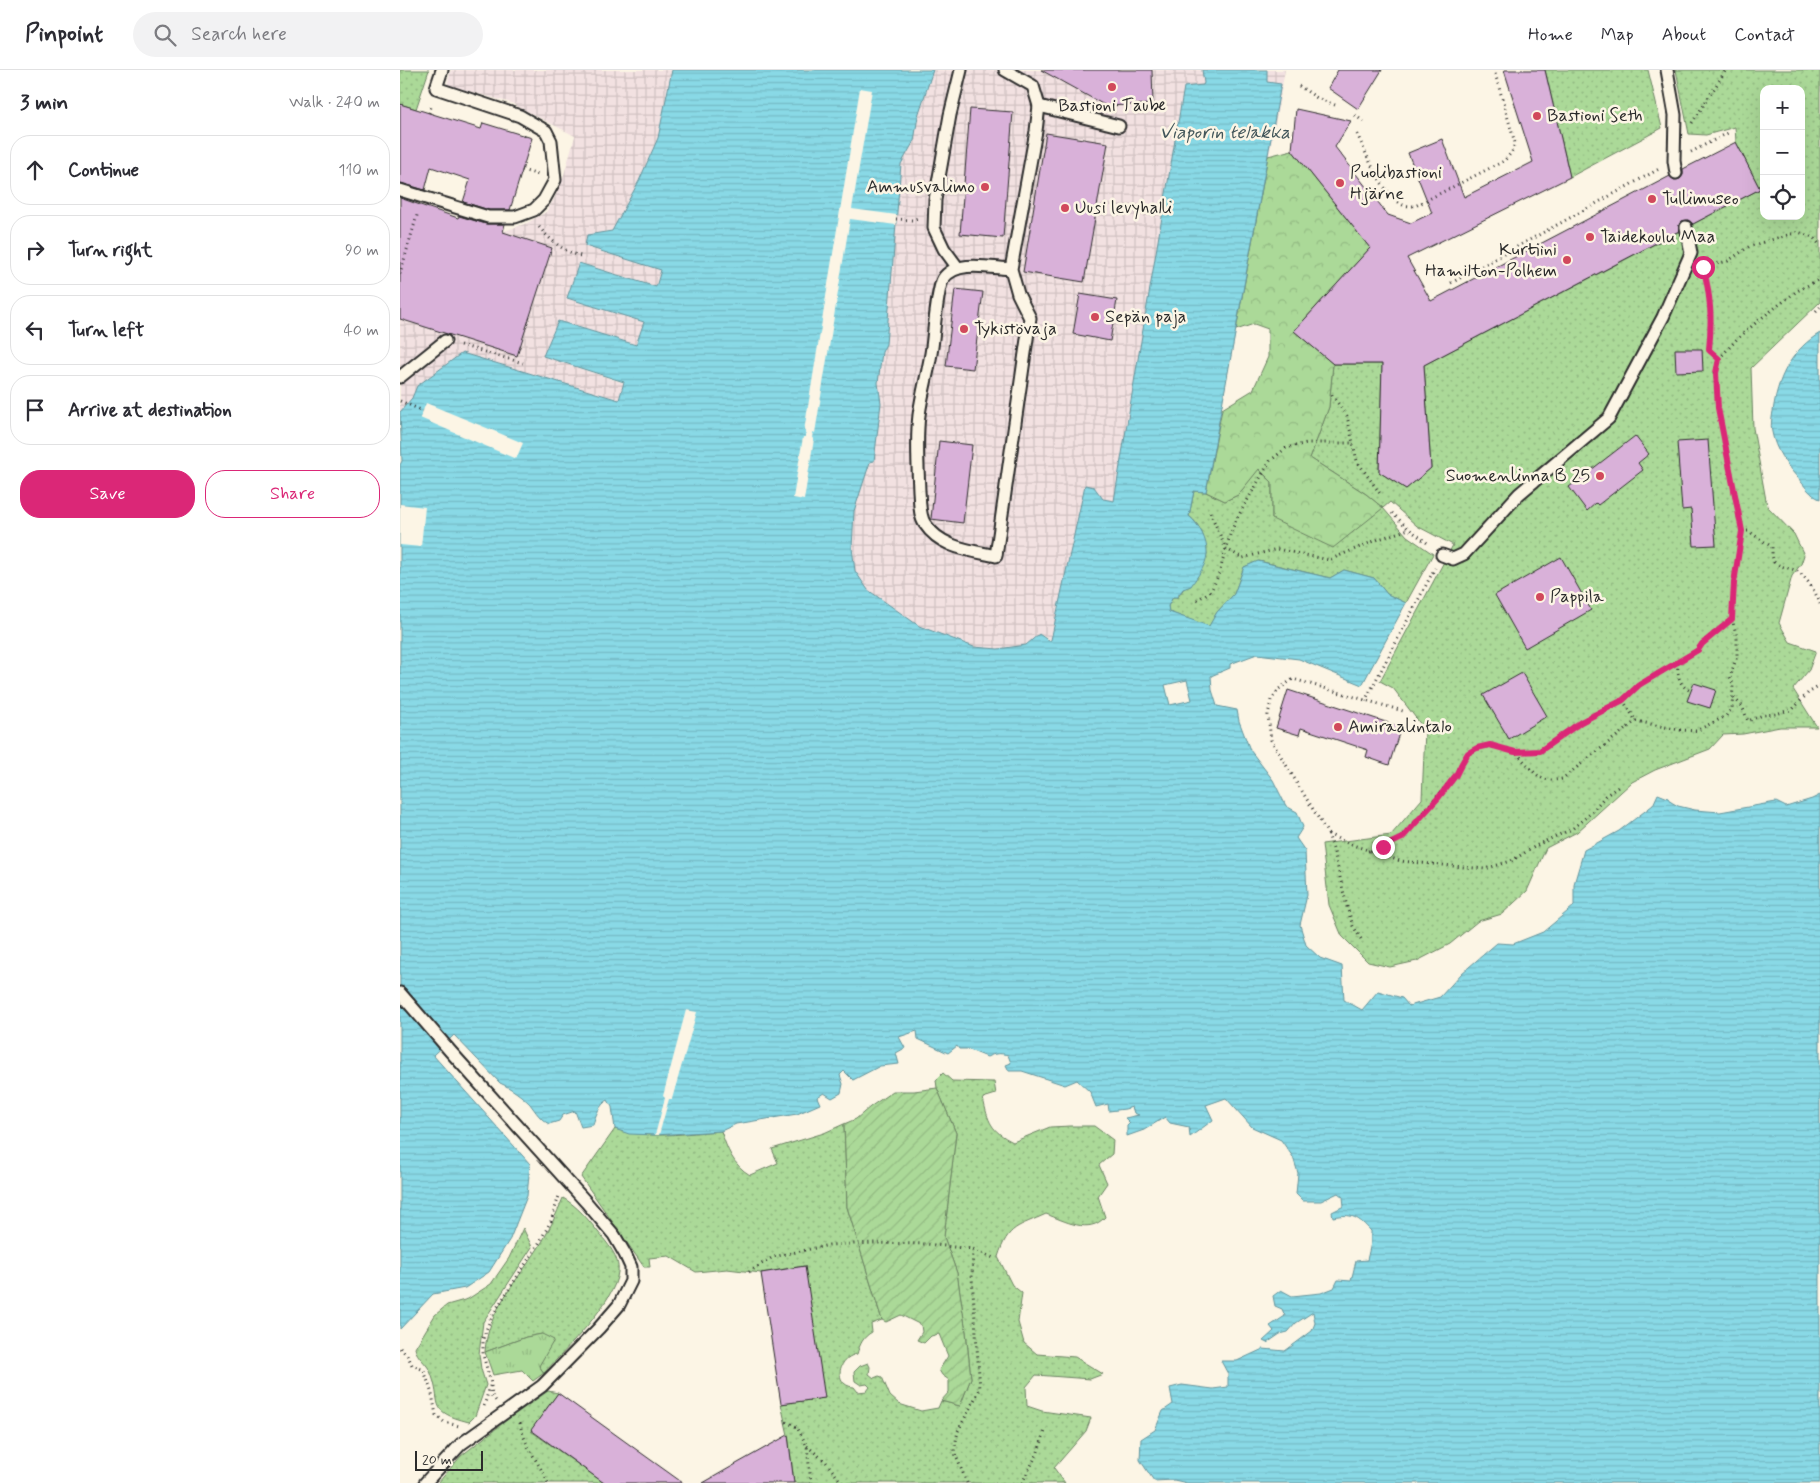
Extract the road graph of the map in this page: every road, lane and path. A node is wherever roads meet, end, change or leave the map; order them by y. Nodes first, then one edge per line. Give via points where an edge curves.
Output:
1 (442, 70) edge
2 (961, 70) edge
3 (1005, 70) edge
4 (1494, 70) edge
5 (1667, 70) edge
6 (1726, 70) edge
7 (1299, 86) dead end
8 (1335, 105) dead end
9 (1039, 106) junction
10 (1355, 115) dead end
11 (1364, 123) dead end
12 (1692, 124) dead end
13 (1118, 126) dead end
14 (1728, 133) dead end
15 (1357, 134) dead end
16 (1674, 160) junction
17 (522, 170) dead end
18 (1676, 173) dead end
19 (535, 174) dead end
20 (400, 190) edge
21 (419, 211) dead end
22 (528, 212) junction
23 (1686, 227) dead end
24 (1820, 245) edge
25 (581, 256) dead end
26 (958, 268) junction
27 (1011, 269) junction
28 (400, 274) edge
29 (1820, 279) edge
30 (1450, 283) dead end
31 (1820, 307) edge
32 (1816, 311) dead end
33 (445, 341) joint
34 (1719, 359) junction
35 (523, 363) dead end
36 (400, 377) edge
37 (1332, 395) dead end
38 (400, 401) edge
39 (423, 411) dead end
40 (1354, 443) junction
41 (1381, 495) dead end
42 (1210, 512) dead end
43 (1392, 513) dead end
44 (1409, 529) junction
45 (1742, 531) junction
46 (1226, 549) junction
47 (1442, 555) junction
48 (1196, 600) dead end
49 (1820, 604) edge
50 (1732, 619) junction
51 (1678, 663) junction
52 (1820, 686) edge
53 (1691, 691) dead end
54 (1734, 698) junction
55 (1365, 700) junction
56 (1623, 700) junction
57 (1403, 711) dead end
58 (1636, 721) junction
59 (1515, 752) junction
60 (1621, 785) dead end
61 (1328, 834) junction
62 (1368, 851) junction
63 (1360, 939) dead end
64 (400, 993) edge
65 (568, 1180) junction
66 (973, 1249) junction
67 (996, 1259) dead end
68 (749, 1272) dead end
69 (400, 1348) edge
70 (518, 1403) junction
71 (484, 1407) dead end
72 (786, 1422) dead end
73 (1044, 1431) dead end
74 (471, 1437) junction
75 (807, 1446) junction
76 (425, 1483) edge
77 (548, 1483) edge
78 (811, 1483) edge
79 (842, 1483) edge
80 (967, 1483) edge
81 (1022, 1483) edge

1 - 22 lane via 436,88 520,116 546,131 551,141 555,180 544,200
2 - 26 lane via 934,206 934,228
3 - 9 lane via 1033,86
4 - 15 path via 1515,143 1512,152 1504,161 1415,206 1404,206 1386,189
5 - 16 lane via 1675,115
6 - 12 path
7 - 8 path
9 - 13 lane
9 - 27 lane
10 - 11 path
14 - 16 path
16 - 18 lane
16 - 30 path
17 - 19 path
20 - 22 lane via 488,216 515,217
21 - 28 path
22 - 25 path via 558,245
23 - 47 lane via 1690,253 1663,317 1609,418 1519,494 1464,554 1453,559
24 - 34 path via 1813,237 1798,232 1750,246 1728,261 1703,267 1709,287 1712,320 1709,350
26 - 27 lane
26 - 27 lane via 943,279 940,290 919,414 920,505 924,523 942,542 996,556 1030,318 1018,294
29 - 34 path via 1797,291 1759,320
31 - 32 path
33 - 35 path
33 - 36 lane
34 - 45 path via 1716,373 1718,408
37 - 40 path via 1347,416
38 - 39 path
40 - 41 path via 1357,461
40 - 46 path via 1307,443 1286,448 1270,460 1236,520
42 - 46 path
43 - 44 path
44 - 46 path via 1328,560 1277,549 1244,558
44 - 47 path
45 - 49 path via 1748,531 1772,546 1774,562 1782,568 1797,571 1817,594
45 - 50 path
46 - 48 path via 1211,591
47 - 55 path
50 - 51 path via 1698,650
50 - 54 path via 1738,637 1737,656 1730,676
51 - 53 path via 1681,685
51 - 56 path via 1639,685
52 - 54 path via 1793,709 1748,721 1742,706
54 - 58 path via 1726,716 1696,731
55 - 57 path
55 - 61 path via 1293,679 1279,688 1271,700 1268,715 1271,740
56 - 58 path
56 - 59 path via 1581,722 1540,751
58 - 59 path via 1562,779 1550,781 1540,777
59 - 62 path via 1490,745 1468,753 1456,775 1402,838
60 - 62 path via 1605,796 1572,829 1511,861 1485,870 1400,861
61 - 62 path
61 - 63 path via 1347,907
64 - 65 lane
65 - 70 lane via 614,1236 631,1267 631,1282 619,1305 599,1328 542,1386
65 - 71 path via 547,1228 491,1318 483,1339 483,1355 491,1383
66 - 67 path
66 - 68 path via 926,1244 829,1246 773,1257
66 - 80 path via 980,1388 958,1432 954,1451
69 - 74 path via 412,1365 424,1370 436,1415 444,1422 467,1430
70 - 74 lane
70 - 77 path via 525,1442
72 - 75 path via 797,1427
73 - 81 path via 1038,1452
74 - 76 lane
75 - 78 path
75 - 79 path via 826,1462

